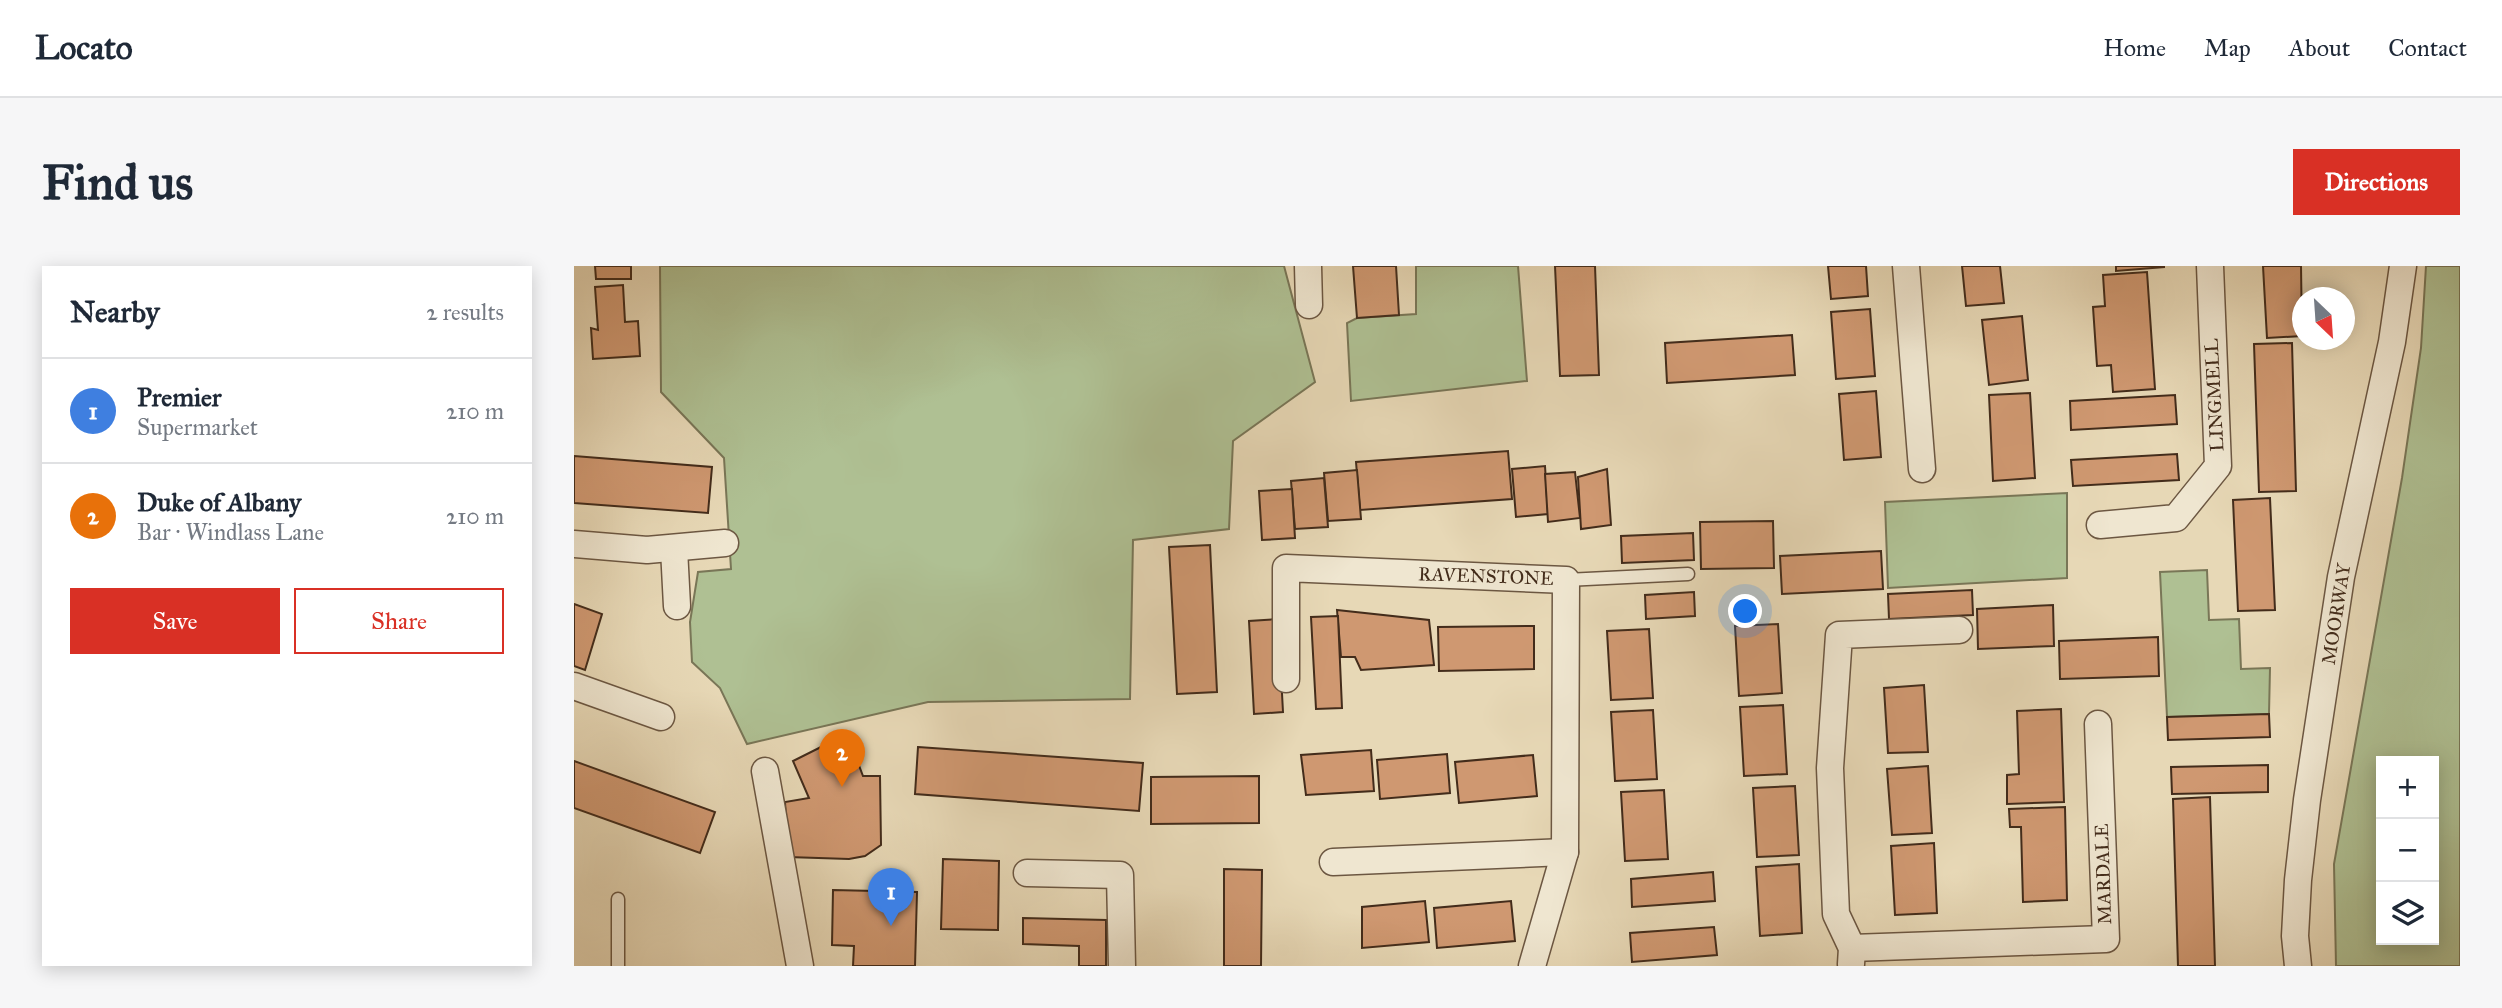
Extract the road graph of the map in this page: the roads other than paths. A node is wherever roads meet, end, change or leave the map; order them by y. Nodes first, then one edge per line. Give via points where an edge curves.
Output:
1 (1308, 266) edge
2 (1906, 266) edge
3 (2210, 266) edge
4 (2403, 266) edge
5 (1309, 305) dead end
6 (1922, 469) dead end
7 (2101, 525) dead end
8 (725, 543) dead end
9 (574, 544) edge
10 (674, 549) junction
11 (1688, 574) dead end
12 (1566, 580) junction
13 (677, 606) dead end
14 (1959, 630) dead end
15 (1286, 679) dead end
16 (574, 686) edge
17 (661, 717) dead end
18 (2098, 724) dead end
19 (765, 771) dead end
20 (1565, 852) junction
21 (1333, 862) dead end
22 (1027, 873) dead end
23 (618, 900) dead end
24 (1851, 957) edge
25 (618, 966) edge
26 (800, 966) edge
27 (1122, 966) edge
28 (1532, 966) edge
29 (2298, 966) edge

1 - 5 street
2 - 6 street
3 - 7 street, LINGMELL via 2218,466 2176,518
4 - 29 street, MOORWAY via 2392,342 2341,577 2306,800 2295,936
8 - 10 street
9 - 10 street
10 - 13 street
11 - 12 lane
12 - 15 street, RAVENSTONE via 1286,568
12 - 20 street, RAVENSTONE
14 - 24 street, MARDALE via 1839,635 1830,768 1836,914
16 - 17 street
18 - 24 street, MARDALE via 2106,939
19 - 26 street
20 - 21 street
20 - 28 street, RAVENSTONE
22 - 27 street via 1119,875
23 - 25 lane

